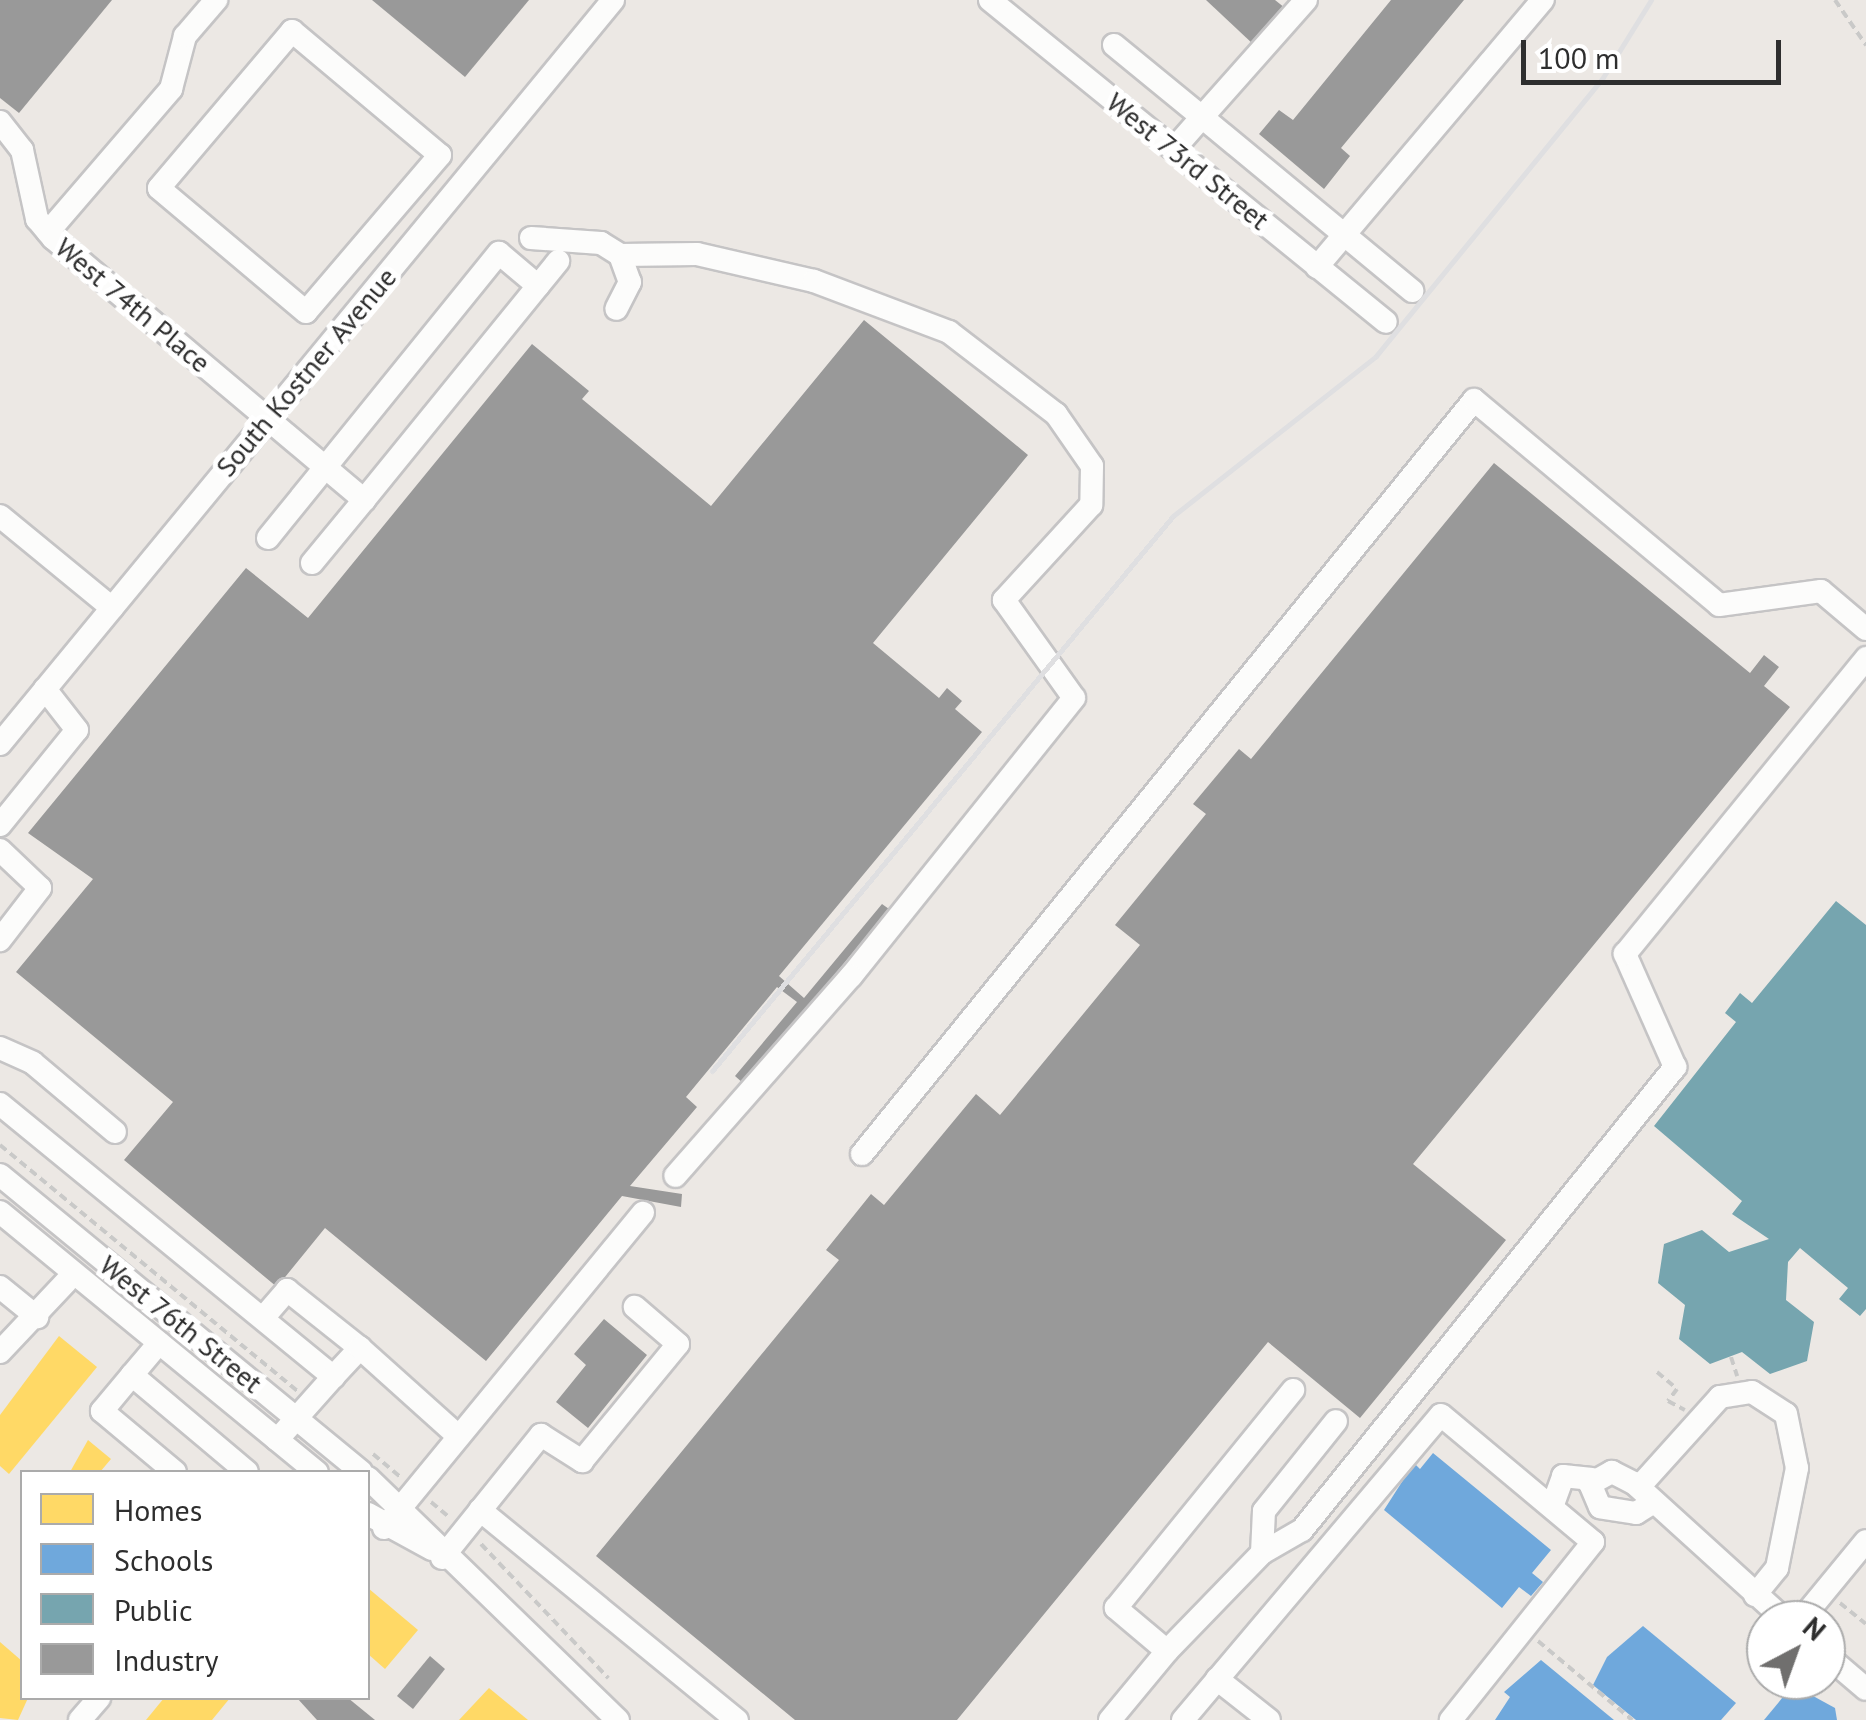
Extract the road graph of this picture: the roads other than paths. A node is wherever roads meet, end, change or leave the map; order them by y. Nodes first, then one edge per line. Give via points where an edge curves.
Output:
1 (216, 0) edge
2 (612, 0) edge
3 (990, 0) edge
4 (1306, 0) edge
5 (1543, 0) edge
6 (1114, 45) dead end
7 (1202, 118) junction
8 (0, 122) edge
9 (1174, 150) junction
10 (48, 232) junction
11 (1344, 234) junction
12 (531, 238) dead end
13 (621, 256) junction
14 (350, 260) junction
15 (558, 261) dead end
16 (1318, 267) junction
17 (378, 284) junction
18 (328, 286) junction
19 (538, 286) junction
20 (1412, 291) dead end
21 (358, 309) junction
22 (616, 309) dead end
23 (1386, 322) dead end
24 (268, 419) junction
25 (326, 467) junction
26 (364, 500) junction
27 (1, 520) edge
28 (268, 538) dead end
29 (312, 562) dead end
30 (112, 608) junction
31 (1866, 629) edge
32 (1866, 658) edge
33 (46, 688) junction
34 (0, 744) edge
35 (0, 825) edge
36 (2, 855) edge
37 (0, 940) edge
38 (0, 1048) edge
39 (0, 1104) edge
40 (115, 1132) dead end
41 (862, 1154) dead end
42 (0, 1175) edge
43 (675, 1176) dead end
44 (0, 1212) edge
45 (643, 1214) dead end
46 (66, 1282) dead end
47 (0, 1287) edge
48 (635, 1307) dead end
49 (37, 1317) junction
50 (262, 1318) junction
51 (159, 1343) junction
52 (360, 1348) junction
53 (0, 1352) edge
54 (132, 1375) junction
55 (333, 1377) junction
56 (1293, 1390) dead end
57 (304, 1410) junction
58 (1336, 1421) dead end
59 (458, 1436) junction
60 (277, 1440) junction
61 (366, 1462) edge
62 (174, 1470) edge
63 (245, 1470) edge
64 (314, 1470) edge
65 (370, 1479) edge
66 (1593, 1491) junction
67 (1644, 1496) junction
68 (409, 1498) junction
69 (1555, 1503) junction
70 (480, 1510) junction
71 (376, 1521) edge
72 (1866, 1540) edge
73 (1262, 1552) junction
74 (437, 1553) junction
75 (1755, 1595) junction
76 (1761, 1600) edge
77 (1816, 1600) edge
78 (1167, 1651) junction
79 (1846, 1672) edge
80 (1217, 1679) junction
81 (1866, 1689) edge
82 (97, 1700) edge
83 (594, 1712) edge
84 (80, 1720) edge
85 (618, 1720) edge
86 (737, 1720) edge
87 (1110, 1720) edge
88 (1182, 1720) edge
89 (1269, 1720) edge
90 (1451, 1720) edge

1 - 10 street via 185,36 172,90
2 - 17 street, South Kostner Avenue
3 - 9 street, West 73rd Street
4 - 7 street
5 - 11 street
6 - 7 street
7 - 9 street
7 - 11 street
8 - 10 street, West 74th Place via 22,150
9 - 16 street, West 73rd Street
10 - 24 street, West 74th Place
11 - 16 street
11 - 20 street
12 - 13 street via 602,243
13 - 22 street via 630,282
13 - 43 street via 697,254 794,276 949,332 1031,391 1092,466 1091,505 1004,600 1074,698 851,976
14 - 17 street
14 - 18 street
14 - 18 street via 440,155 292,31 159,188 306,312
15 - 19 street
16 - 23 street, West 73rd Street
17 - 21 street, South Kostner Avenue
18 - 21 street
19 - 25 street via 499,253
19 - 26 street
21 - 24 street, South Kostner Avenue
24 - 25 street, West 74th Place
24 - 30 street, South Kostner Avenue
25 - 26 street, West 74th Place
25 - 28 street
26 - 29 street
27 - 30 street
30 - 33 street, South Kostner Avenue
31 - 41 street via 1821,591 1719,604 1474,400
32 - 73 street via 1625,954 1675,1067 1302,1530
33 - 34 street, South Kostner Avenue
33 - 35 street via 76,730
36 - 37 street via 40,888
38 - 40 street via 33,1063
39 - 50 street
42 - 57 street, West 76th Street
44 - 51 street, West 76th Street
45 - 59 street
46 - 49 street
47 - 49 street
48 - 70 street via 678,1344 582,1461 541,1435
49 - 53 street
50 - 52 street via 287,1290
50 - 55 street
51 - 54 street
51 - 60 street, West 76th Street
52 - 55 street
52 - 59 street
54 - 62 street via 102,1411
54 - 63 street
55 - 57 street
56 - 78 street via 1116,1608
57 - 60 street
57 - 61 street, West 76th Street
58 - 73 street via 1264,1511
59 - 68 street
60 - 64 street, West 76th Street
65 - 68 street
66 - 67 street via 1612,1472
66 - 67 street via 1636,1514
66 - 69 street
66 - 69 street via 1563,1476
67 - 75 street
67 - 75 street via 1720,1397 1752,1392 1786,1414 1797,1468 1776,1568
68 - 71 street
68 - 74 street
69 - 80 street via 1441,1415
69 - 90 street via 1593,1542
70 - 74 street
70 - 86 street
71 - 74 street
72 - 77 street
73 - 78 street
74 - 83 street
75 - 76 street
78 - 87 street
79 - 81 street
80 - 88 street
80 - 89 street
82 - 84 street
83 - 85 street

